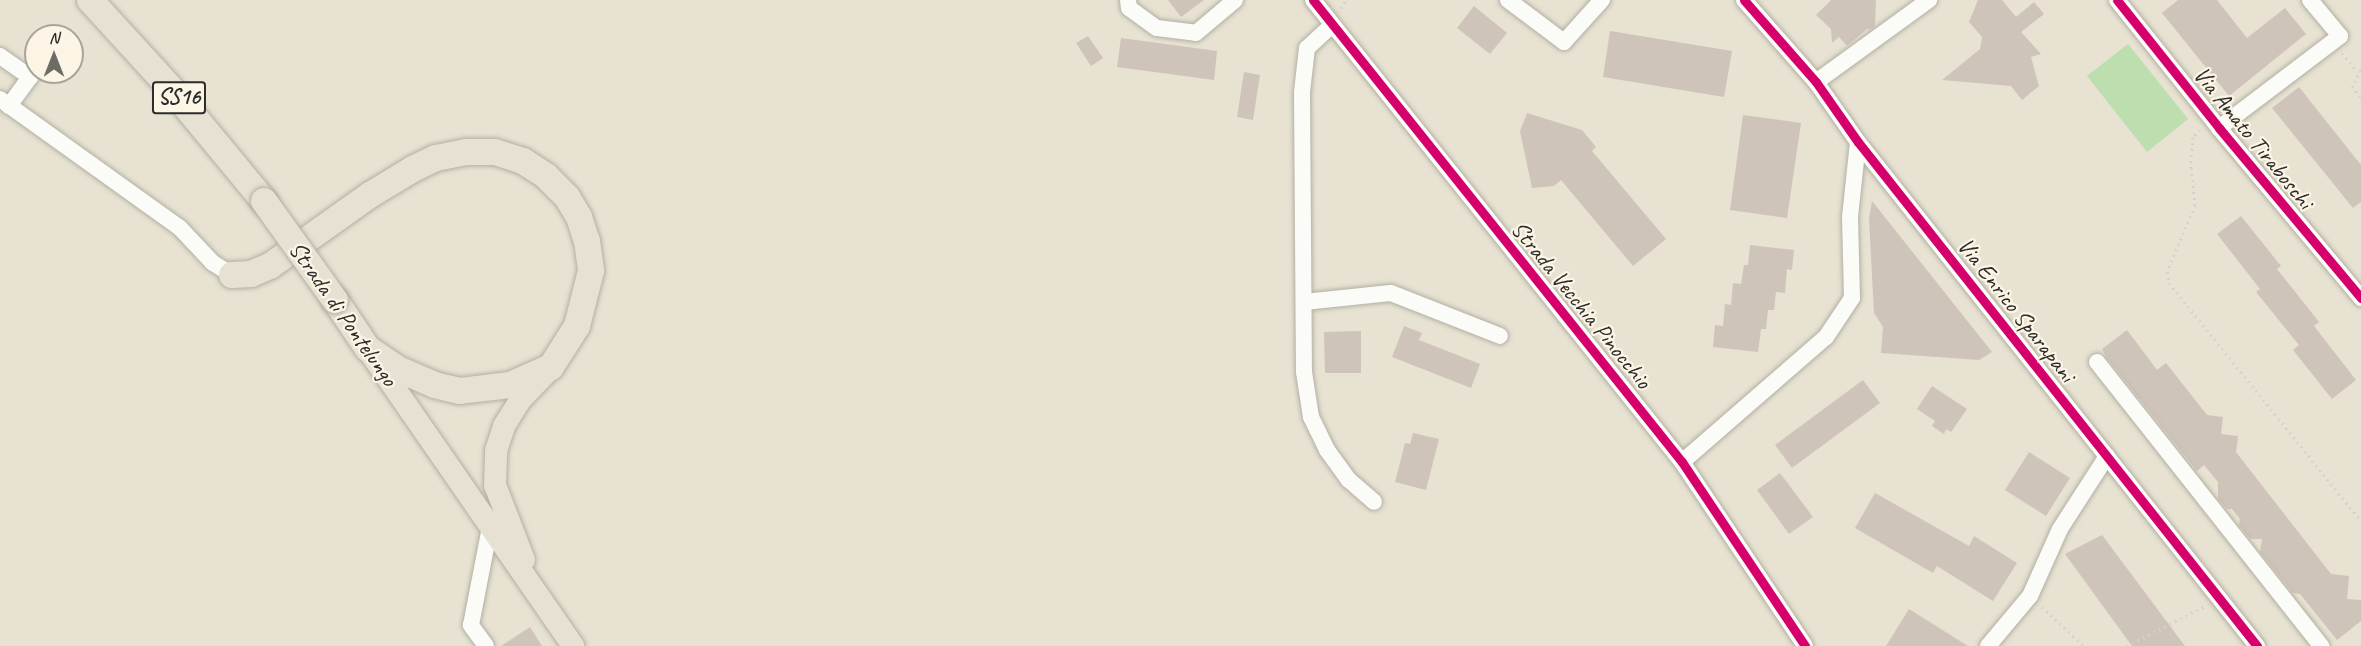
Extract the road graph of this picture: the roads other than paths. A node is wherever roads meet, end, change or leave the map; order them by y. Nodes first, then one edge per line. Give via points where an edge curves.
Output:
1 (90, 0) edge
2 (1128, 0) edge
3 (1235, 0) edge
4 (1313, 0) edge
5 (1508, 0) edge
6 (1602, 0) edge
7 (1744, 0) edge
8 (1929, 0) edge
9 (2117, 0) edge
10 (2310, 0) edge
11 (1332, 25) junction
12 (0, 56) edge
13 (1816, 82) junction
14 (5, 102) edge
15 (2215, 123) junction
16 (1858, 142) junction
17 (232, 275) joint
18 (2361, 298) edge
19 (1304, 302) junction
20 (1500, 336) dead end
21 (368, 349) junction
22 (2097, 362) dead end
23 (551, 367) junction
24 (2107, 456) junction
25 (1682, 462) junction
26 (1374, 502) dead end
27 (490, 527) junction
28 (537, 592) junction
29 (486, 646) edge
30 (573, 646) edge
31 (1805, 646) edge
32 (1988, 646) edge
33 (2257, 646) edge
34 (2320, 646) edge

1 - 21 highway, Strada di Pontelungo / SS16, bridge via 173,91 264,201
2 - 3 street via 1129,8 1157,28 1196,33
4 - 11 street, Strada Vecchia Pinocchio
5 - 6 street via 1564,42
7 - 13 street, Via Enrico Sparapani
8 - 13 street
9 - 15 street, Via Amato Tiraboschi
10 - 15 street via 2340,36
11 - 19 street via 1307,48 1302,92
11 - 25 street, Strada Vecchia Pinocchio
12 - 14 street via 30,77
13 - 16 street, Via Enrico Sparapani
14 - 17 street via 180,228 213,263
15 - 18 street, Via Amato Tiraboschi
16 - 24 street, Via Enrico Sparapani
16 - 25 street via 1850,217 1852,298 1826,337
17 - 23 highway via 251,274 270,266 370,195 436,158 495,152 523,161 546,176 567,197 587,241 591,271 585,303 577,326
19 - 20 street via 1391,293
19 - 26 street via 1304,372 1311,417 1327,450 1349,480
21 - 23 highway via 398,369 460,391 510,385
21 - 27 main road, Strada di Pontelungo / SS16
22 - 34 street, Via Enrico Sparapani
23 - 28 main road via 520,400 504,426 496,451 495,485
24 - 32 street via 2060,529 2030,596
24 - 33 street, Via Enrico Sparapani
25 - 31 street, Strada Vecchia Pinocchio
27 - 28 main road, Strada di Pontelungo / SS16
27 - 29 street via 471,625
28 - 30 main road, Strada di Pontelungo / SS16

